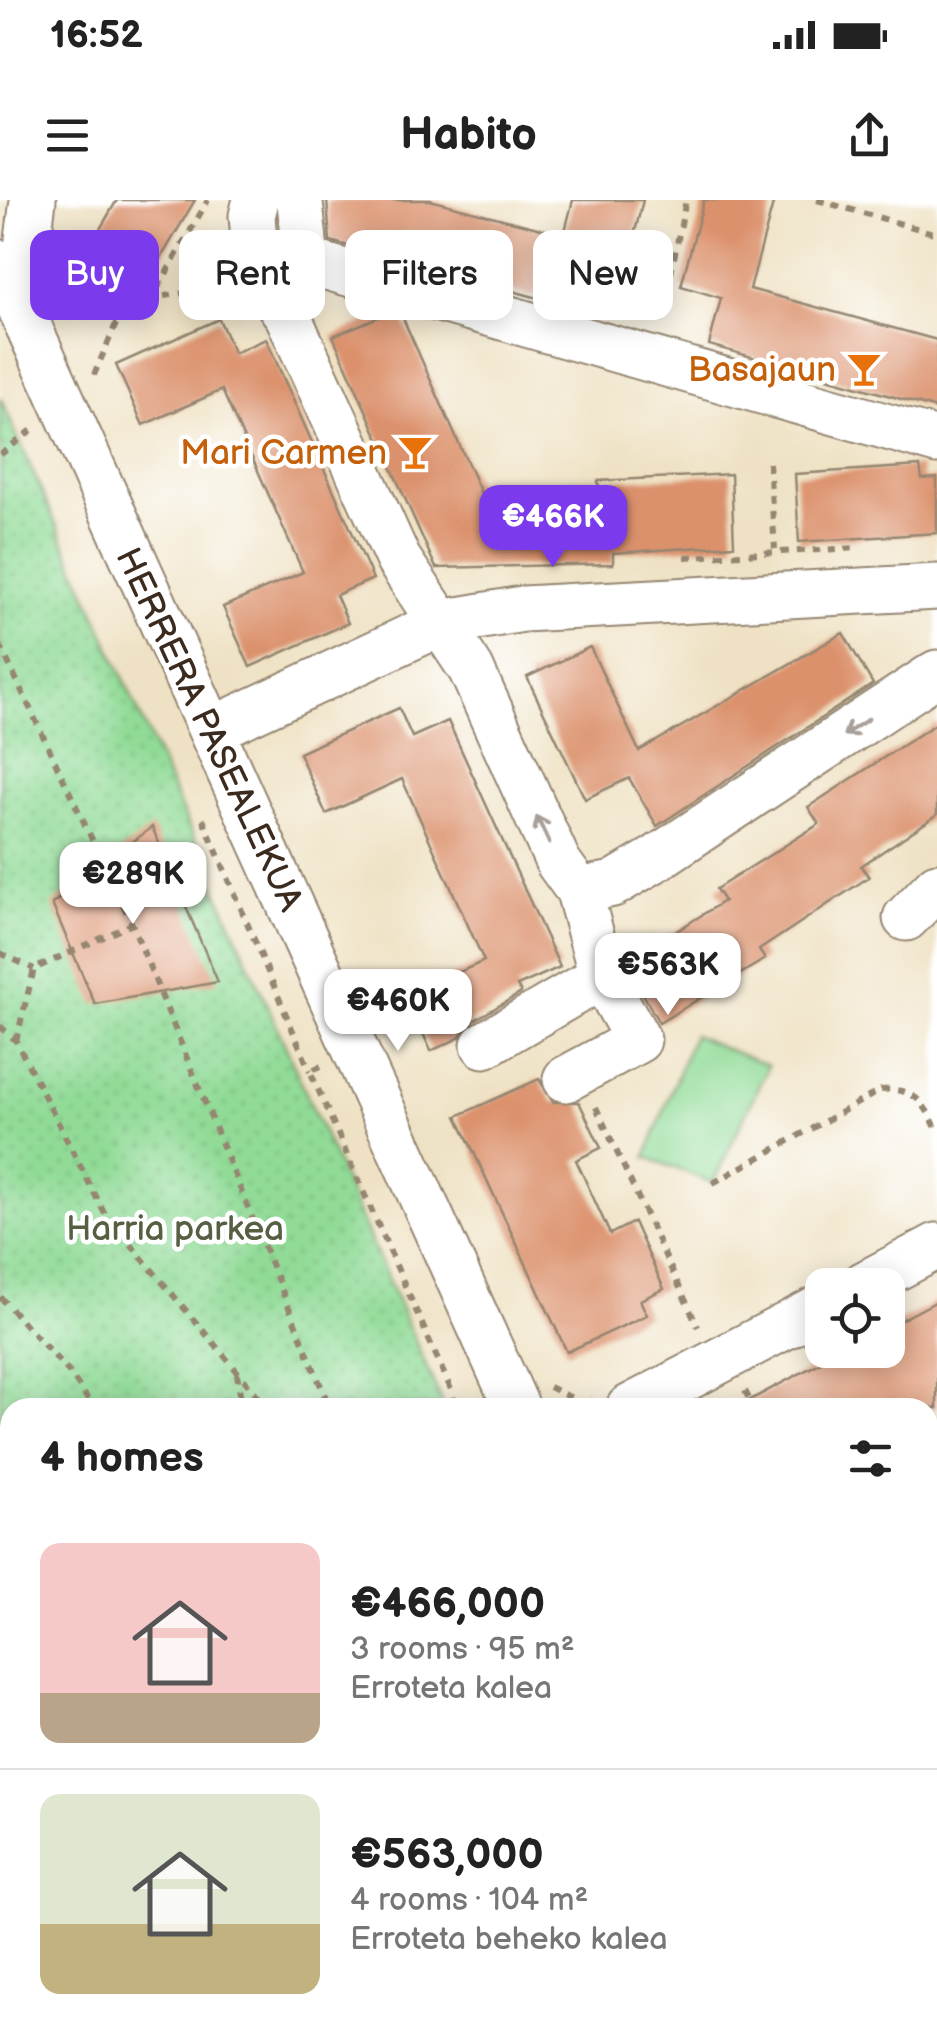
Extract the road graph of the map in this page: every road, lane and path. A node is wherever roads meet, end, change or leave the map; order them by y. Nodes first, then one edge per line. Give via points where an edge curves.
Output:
1 (33, 200) edge
2 (208, 200) edge
3 (256, 200) edge
4 (686, 200) edge
5 (817, 200) edge
6 (300, 202) edge
7 (937, 234) edge
8 (0, 263) edge
9 (159, 286) edge
10 (122, 320) edge
11 (14, 329) edge
12 (653, 360) junction
13 (92, 379) dead end
14 (32, 430) dead end
15 (937, 441) edge
16 (0, 455) edge
17 (769, 463) dead end
18 (775, 549) dead end
19 (937, 587) edge
20 (440, 623) junction
21 (0, 644) edge
22 (937, 673) edge
23 (212, 730) junction
24 (202, 818) dead end
25 (937, 886) edge
26 (579, 891) junction
27 (906, 918) dead end
28 (132, 924) junction
29 (0, 952) edge
30 (34, 969) junction
31 (602, 976) junction
32 (0, 1026) edge
33 (16, 1041) junction
34 (484, 1045) dead end
35 (356, 1051) junction
36 (310, 1071) junction
37 (572, 1076) joint
38 (936, 1127) edge
39 (713, 1183) dead end
40 (937, 1246) edge
41 (895, 1268) edge
42 (0, 1297) edge
43 (805, 1315) edge
44 (699, 1328) dead end
45 (237, 1372) junction
46 (528, 1391) edge
47 (87, 1398) edge
48 (241, 1398) edge
49 (259, 1398) edge
50 (326, 1398) edge
51 (454, 1398) edge
52 (572, 1398) edge
53 (622, 1398) edge

1 - 11 street, HERRERA PASEALEKUA
2 - 9 path
3 - 20 street via 257,274 288,316 398,559
4 - 12 path
5 - 7 path
6 - 12 street via 306,261
8 - 11 street, HERRERA PASEALEKUA
10 - 13 path
11 - 23 street, HERRERA PASEALEKUA via 56,395
12 - 15 street
14 - 16 path
17 - 18 path
19 - 20 street via 523,609
20 - 23 street
26 -> 20 street via 558,862 472,669
21 - 28 path
22 -> 26 street via 657,858 613,884
23 - 35 street, HERRERA PASEALEKUA
24 - 36 path
25 - 27 street
26 - 31 street
28 - 30 path
28 - 50 path
29 - 30 path
30 - 33 path
31 - 34 street
31 - 37 street via 638,1040
32 - 33 path
33 - 45 path via 106,1214
35 - 36 path
35 - 46 street, HERRERA PASEALEKUA
36 - 51 path
37 - 44 path
38 - 39 path via 912,1093 881,1090
40 - 41 street
42 - 47 path
43 - 53 street
45 - 48 path
45 - 49 path
46 - 52 path via 548,1386

